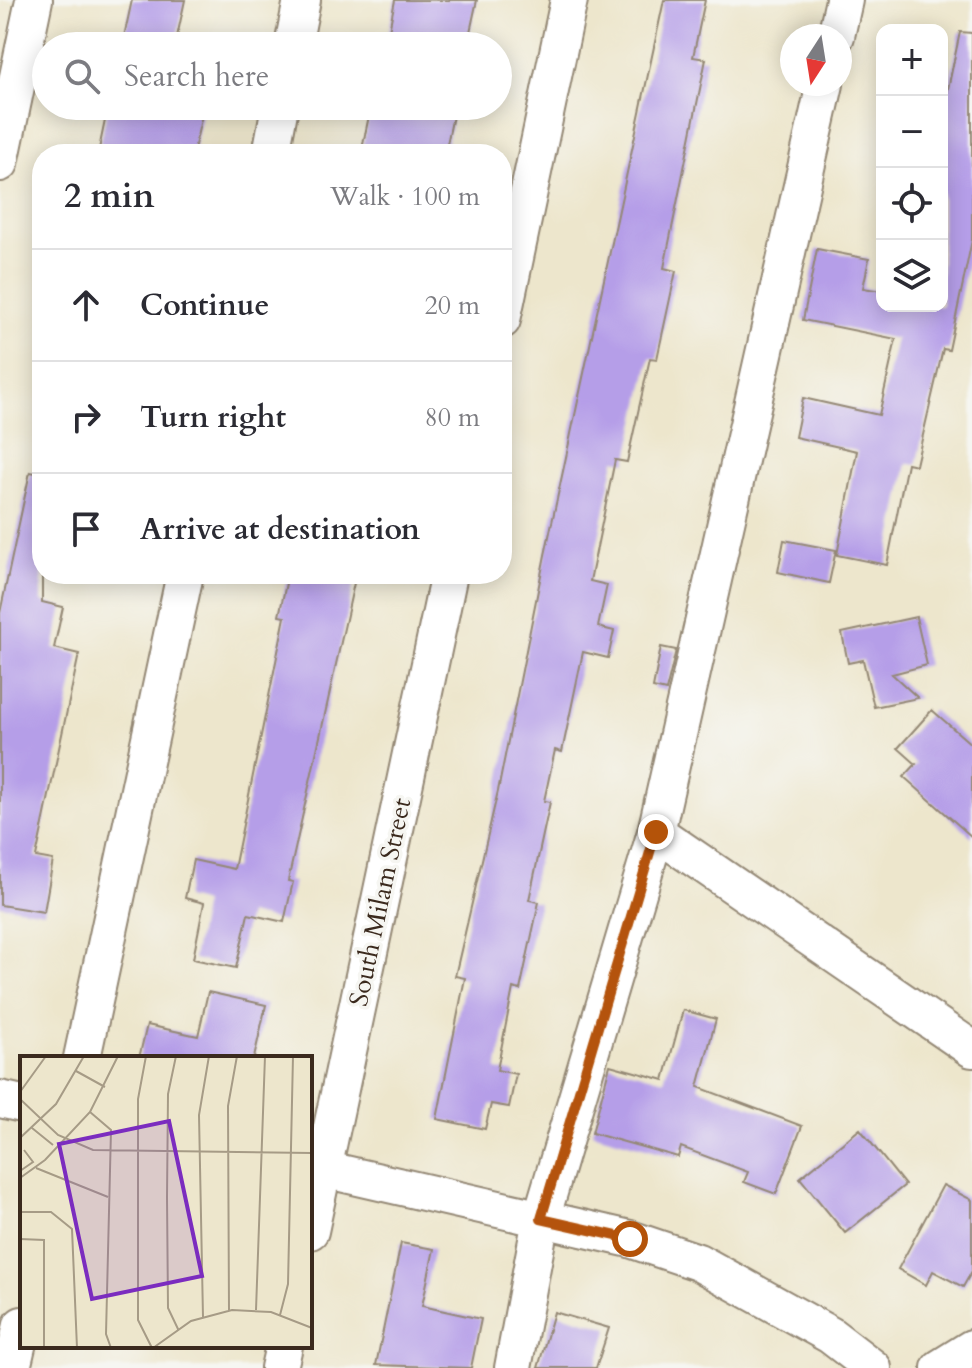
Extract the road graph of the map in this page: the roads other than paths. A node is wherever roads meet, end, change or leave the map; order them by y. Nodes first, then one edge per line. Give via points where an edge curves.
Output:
1 (34, 0) edge
2 (302, 0) edge
3 (569, 0) edge
4 (844, 0) edge
5 (839, 24) edge
6 (296, 32) edge
7 (822, 96) edge
8 (277, 120) edge
9 (273, 144) edge
10 (0, 163) edge
11 (512, 272) edge
12 (183, 584) edge
13 (447, 584) edge
14 (656, 832) junction
15 (972, 1049) edge
16 (82, 1056) edge
17 (0, 1099) edge
18 (20, 1104) edge
19 (317, 1168) edge
20 (312, 1213) edge
21 (541, 1219) junction
22 (20, 1334) edge
23 (284, 1348) edge
24 (972, 1348) edge
25 (12, 1368) edge
26 (279, 1368) edge
27 (513, 1368) edge
28 (873, 1368) edge
29 (940, 1368) edge

1 - 10 street
2 - 6 street
3 - 11 street
4 - 5 street
7 - 14 street
8 - 9 street
12 - 16 street
13 - 19 street, South Milam Street
14 - 15 street
14 - 21 street
17 - 18 street
19 - 20 street, South Milam Street
19 - 21 street
21 - 27 street
21 - 28 street via 630,1239 698,1262 830,1335
22 - 25 street
23 - 26 street
24 - 29 street

